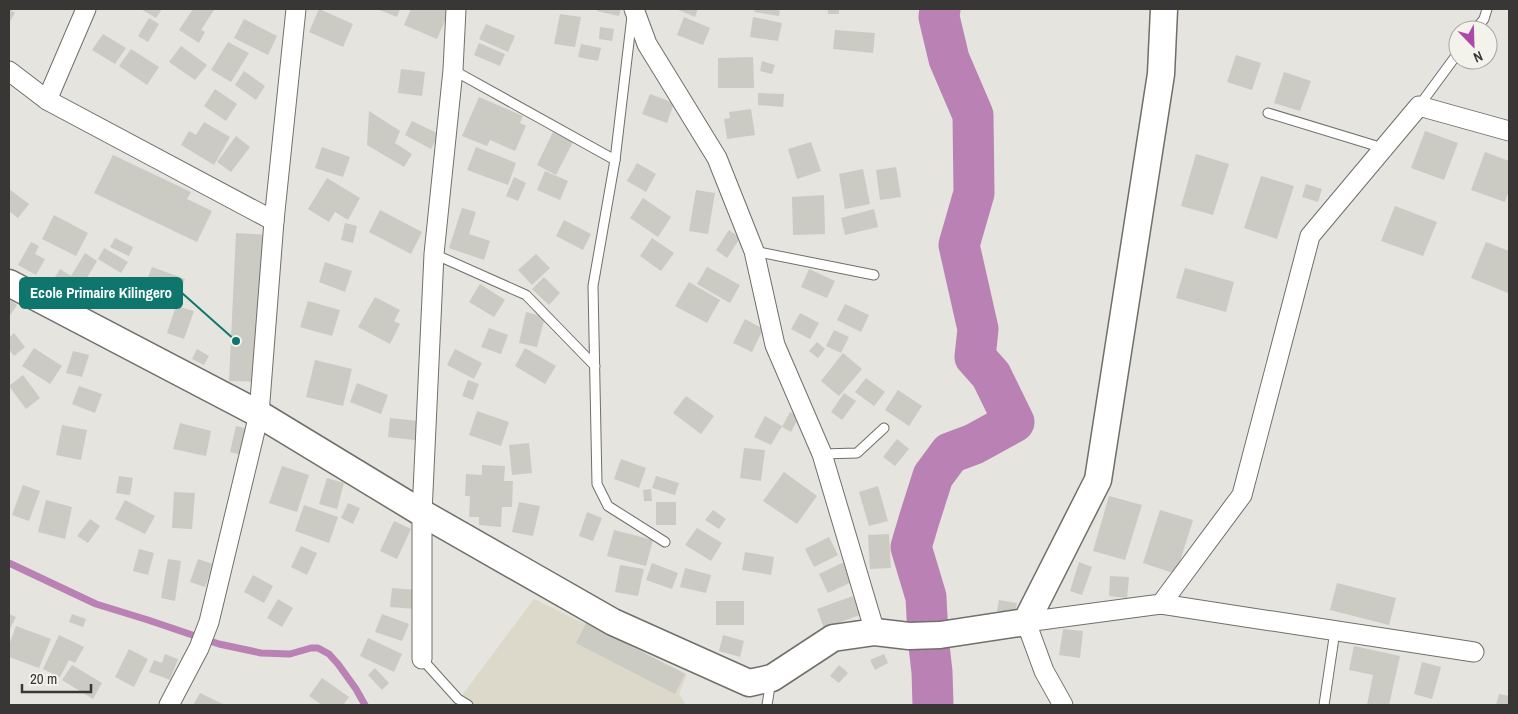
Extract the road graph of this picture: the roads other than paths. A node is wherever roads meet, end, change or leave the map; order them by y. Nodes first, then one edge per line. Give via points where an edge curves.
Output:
1 (86, 9) edge
2 (296, 9) edge
3 (456, 9) edge
4 (633, 9) edge
5 (1164, 9) edge
6 (1448, 67) edge
7 (9, 70) edge
8 (453, 70) junction
9 (46, 100) junction
10 (1419, 106) junction
11 (1268, 113) dead end
12 (1509, 130) edge
13 (1383, 148) junction
14 (615, 160) junction
15 (274, 221) junction
16 (754, 251) junction
17 (434, 254) junction
18 (874, 275) dead end
19 (9, 282) edge
20 (595, 366) junction
21 (259, 414) junction
22 (884, 428) dead end
23 (822, 454) junction
24 (422, 514) junction
25 (666, 542) dead end
26 (1161, 604) junction
27 (1026, 622) junction
28 (1335, 631) junction
29 (875, 632) junction
30 (1474, 652) dead end
31 (422, 659) joint
32 (772, 678) junction
33 (169, 705) edge
34 (468, 705) edge
35 (767, 705) edge
36 (1063, 705) edge
37 (1324, 705) edge

1 - 9 street
2 - 15 street
3 - 8 street
4 - 14 lane
4 - 16 street via 647,44 717,158
5 - 27 street via 1160,74 1098,480
6 - 10 lane
7 - 9 street
8 - 14 lane
8 - 17 street
9 - 15 street
10 - 12 street
10 - 13 street
11 - 13 lane
13 - 26 street via 1310,236 1242,495
14 - 20 lane via 593,286
15 - 21 street
16 - 18 lane
16 - 23 street via 775,345
17 - 20 lane via 526,295
17 - 24 street
19 - 21 street
20 - 25 lane via 597,484 608,506
21 - 24 street
21 - 33 street via 209,622
22 - 23 lane via 857,453
23 - 29 street
24 - 31 street
24 - 32 street via 614,622 749,683
26 - 27 street
26 - 28 street
27 - 29 street via 940,635
27 - 36 street via 1044,671
28 - 30 street
28 - 37 lane
29 - 32 street via 833,638
31 - 34 lane via 458,699
32 - 35 lane

